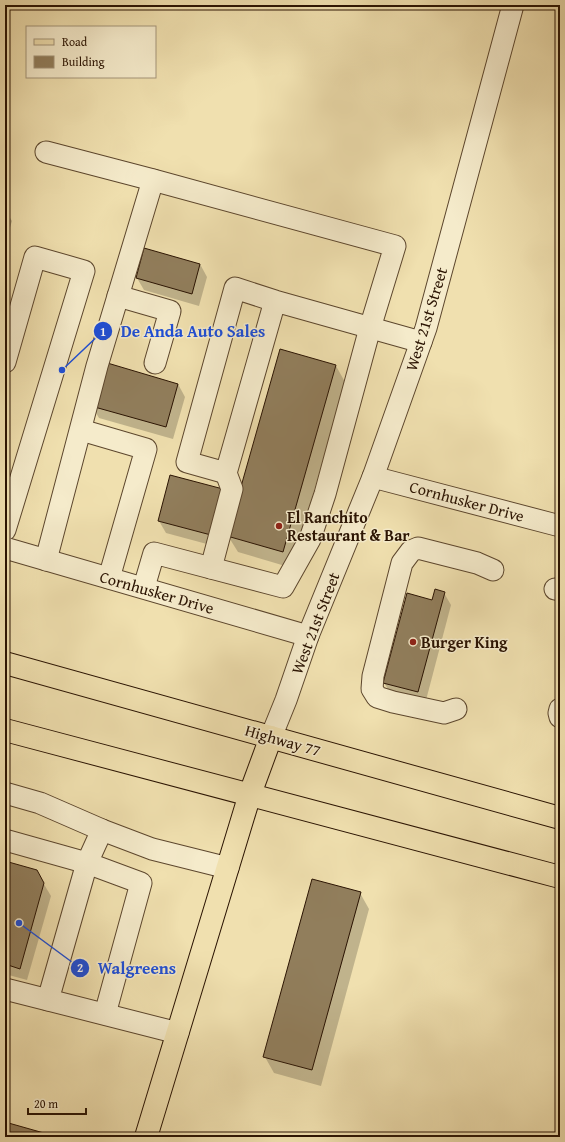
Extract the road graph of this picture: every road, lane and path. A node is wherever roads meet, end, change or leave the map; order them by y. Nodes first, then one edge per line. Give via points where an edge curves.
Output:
1 (513, 5) edge
2 (46, 152) dead end
3 (153, 180) junction
4 (118, 296) junction
5 (276, 301) junction
6 (370, 328) junction
7 (421, 342) junction
8 (5, 362) edge
9 (155, 363) dead end
10 (80, 430) junction
11 (226, 473) junction
12 (373, 477) junction
13 (560, 526) edge
14 (5, 530) edge
15 (5, 548) edge
16 (46, 560) junction
17 (211, 568) junction
18 (492, 570) dead end
19 (109, 578) junction
20 (144, 588) junction
21 (308, 636) junction
22 (5, 663) edge
23 (456, 709) dead end
24 (560, 709) edge
25 (560, 717) edge
26 (5, 730) edge
27 (272, 737) junction
28 (5, 793) edge
29 (250, 794) junction
30 (560, 818) edge
31 (102, 830) junction
32 (5, 840) edge
33 (87, 863) junction
34 (228, 868) junction
35 (560, 876) edge
36 (5, 989) edge
37 (48, 1000) junction
38 (105, 1014) junction
39 (178, 1033) junction
40 (146, 1137) edge

1 - 7 street, West 21st Street
2 - 3 street
3 - 4 street
3 - 6 street via 395,246
4 - 9 street via 170,311
4 - 10 street
5 - 6 street
5 - 11 street
5 - 11 street via 235,288 187,462
6 - 7 street
6 - 17 street via 325,494 310,539 283,587
7 - 12 street, West 21st Street
8 - 14 street via 35,256 84,271
10 - 16 street
10 - 19 street via 146,449
11 - 17 street via 232,489
12 - 13 street, Cornhusker Drive
12 - 21 street, West 21st Street
15 - 16 street, Cornhusker Drive
16 - 19 street, Cornhusker Drive
17 - 20 street via 154,553
18 - 23 street via 477,563 418,548 411,551 402,563 373,676 372,689 377,696 393,702 444,713
19 - 20 street, Cornhusker Drive
20 - 21 street, Cornhusker Drive
21 - 27 street, West 21st Street
22 - 27 main road, Highway 77
24 - 25 street
26 - 29 main road
27 - 29 main road, West 21st Street
27 - 30 main road, Highway 77
28 - 31 street via 40,803
29 - 34 main road, West 21st Street
29 - 35 main road
31 - 33 street
31 - 34 street via 152,849
32 - 33 street
33 - 37 street
33 - 38 street via 140,883
34 - 39 main road, West 21st Street
36 - 37 street
37 - 38 street
38 - 39 street
39 - 40 main road, West 21st Street

